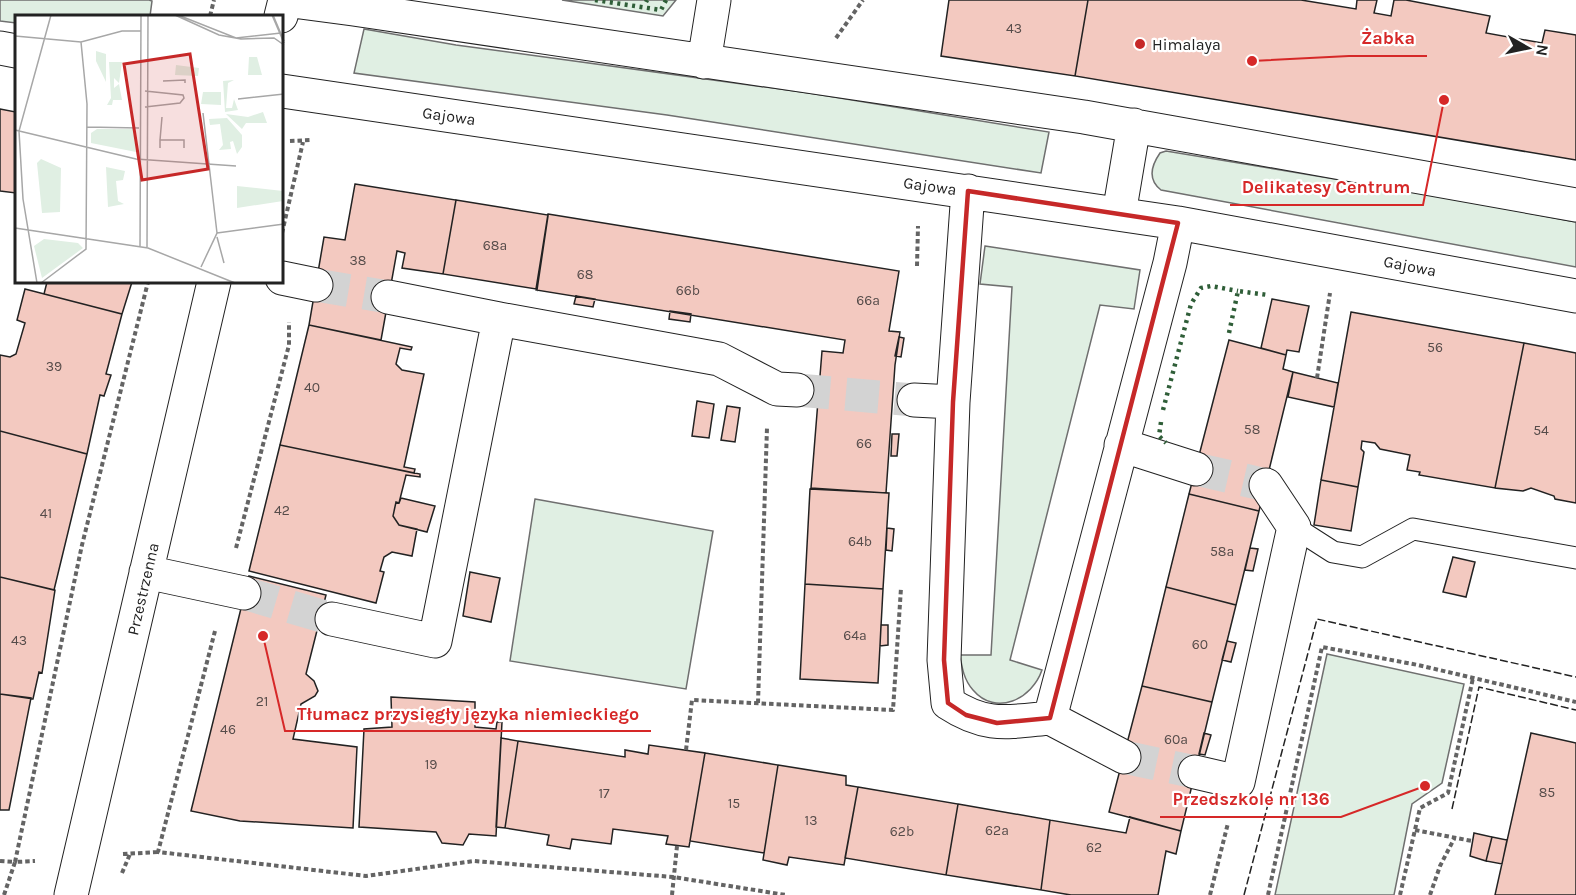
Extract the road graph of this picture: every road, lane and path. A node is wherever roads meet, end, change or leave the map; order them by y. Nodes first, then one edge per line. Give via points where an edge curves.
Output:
1 (214, 0) edge
2 (285, 0) edge
3 (714, 0) edge
4 (863, 0) edge
5 (210, 15) edge
6 (281, 15) edge
7 (829, 47) dead end
8 (0, 48) edge
9 (15, 51) edge
10 (704, 62) junction
11 (284, 91) edge
12 (1134, 125) junction
13 (290, 141) dead end
14 (968, 191) junction
15 (1576, 205) edge
16 (1119, 214) junction
17 (1178, 223) junction
18 (284, 224) edge
19 (918, 225) dead end
20 (917, 272) dead end
21 (295, 281) edge
22 (147, 284) edge
23 (214, 284) edge
24 (1331, 288) dead end
25 (1576, 296) edge
26 (388, 297) tunnel mouth
27 (498, 320) junction
28 (1317, 378) dead end
29 (797, 390) tunnel mouth
30 (914, 400) tunnel mouth
31 (953, 402) junction
32 (766, 431) dead end
33 (1121, 445) junction
34 (1196, 469) tunnel mouth
35 (1266, 484) tunnel mouth
36 (1294, 527) junction
37 (1576, 558) edge
38 (146, 572) junction
39 (902, 579) dead end
40 (235, 590) junction
41 (332, 619) tunnel mouth
42 (1473, 678) junction
43 (1576, 702) edge
44 (758, 703) junction
45 (1050, 718) junction
46 (686, 750) dead end
47 (1124, 756) tunnel mouth
48 (1195, 772) tunnel mouth
49 (1238, 782) junction
50 (1414, 830) junction
51 (1454, 839) junction
52 (1472, 841) dead end
53 (677, 846) dead end
54 (0, 861) edge
55 (15, 862) junction
56 (673, 877) junction
57 (4, 895) edge
58 (71, 895) edge
59 (672, 895) edge
60 (786, 895) edge
61 (1210, 895) edge
62 (1268, 895) edge
63 (1400, 895) edge
64 (1430, 895) edge

1 - 5 path
2 - 6 street
2 - 10 street
3 - 10 street
4 - 7 path
8 - 9 street
10 - 12 street
11 - 14 street, Gajowa
12 - 15 street
12 - 16 street
13 - 18 path via 303,142
14 - 16 street, Gajowa
14 - 31 street
16 - 17 street, Gajowa
17 - 25 street, Gajowa
17 - 33 street
19 - 20 path
21 - 40 path via 289,345
22 - 55 path via 82,545
23 - 38 street, Przestrzenna
24 - 28 path
26 - 27 street
27 - 29 street via 719,359 777,389
27 - 41 street via 435,641
30 - 31 street
31 - 45 street via 944,660 948,703 966,715 997,723
32 - 44 path
33 - 34 street
33 - 45 street
35 - 36 street
36 - 37 lane via 1333,552 1362,557 1413,529
36 - 49 street
38 - 40 street
38 - 58 street, Przestrzenna
39 - 44 path via 893,710
40 - 56 path via 159,852 366,876 474,861
42 - 43 path
42 - 50 path via 1448,794 1420,808
42 - 62 path via 1322,647
44 - 46 path via 692,700
45 - 47 street
48 - 49 street
49 - 61 path
50 - 51 path
50 - 63 path
51 - 52 path
51 - 64 path
53 - 56 path
54 - 55 path
55 - 57 path
56 - 59 path
56 - 60 path

